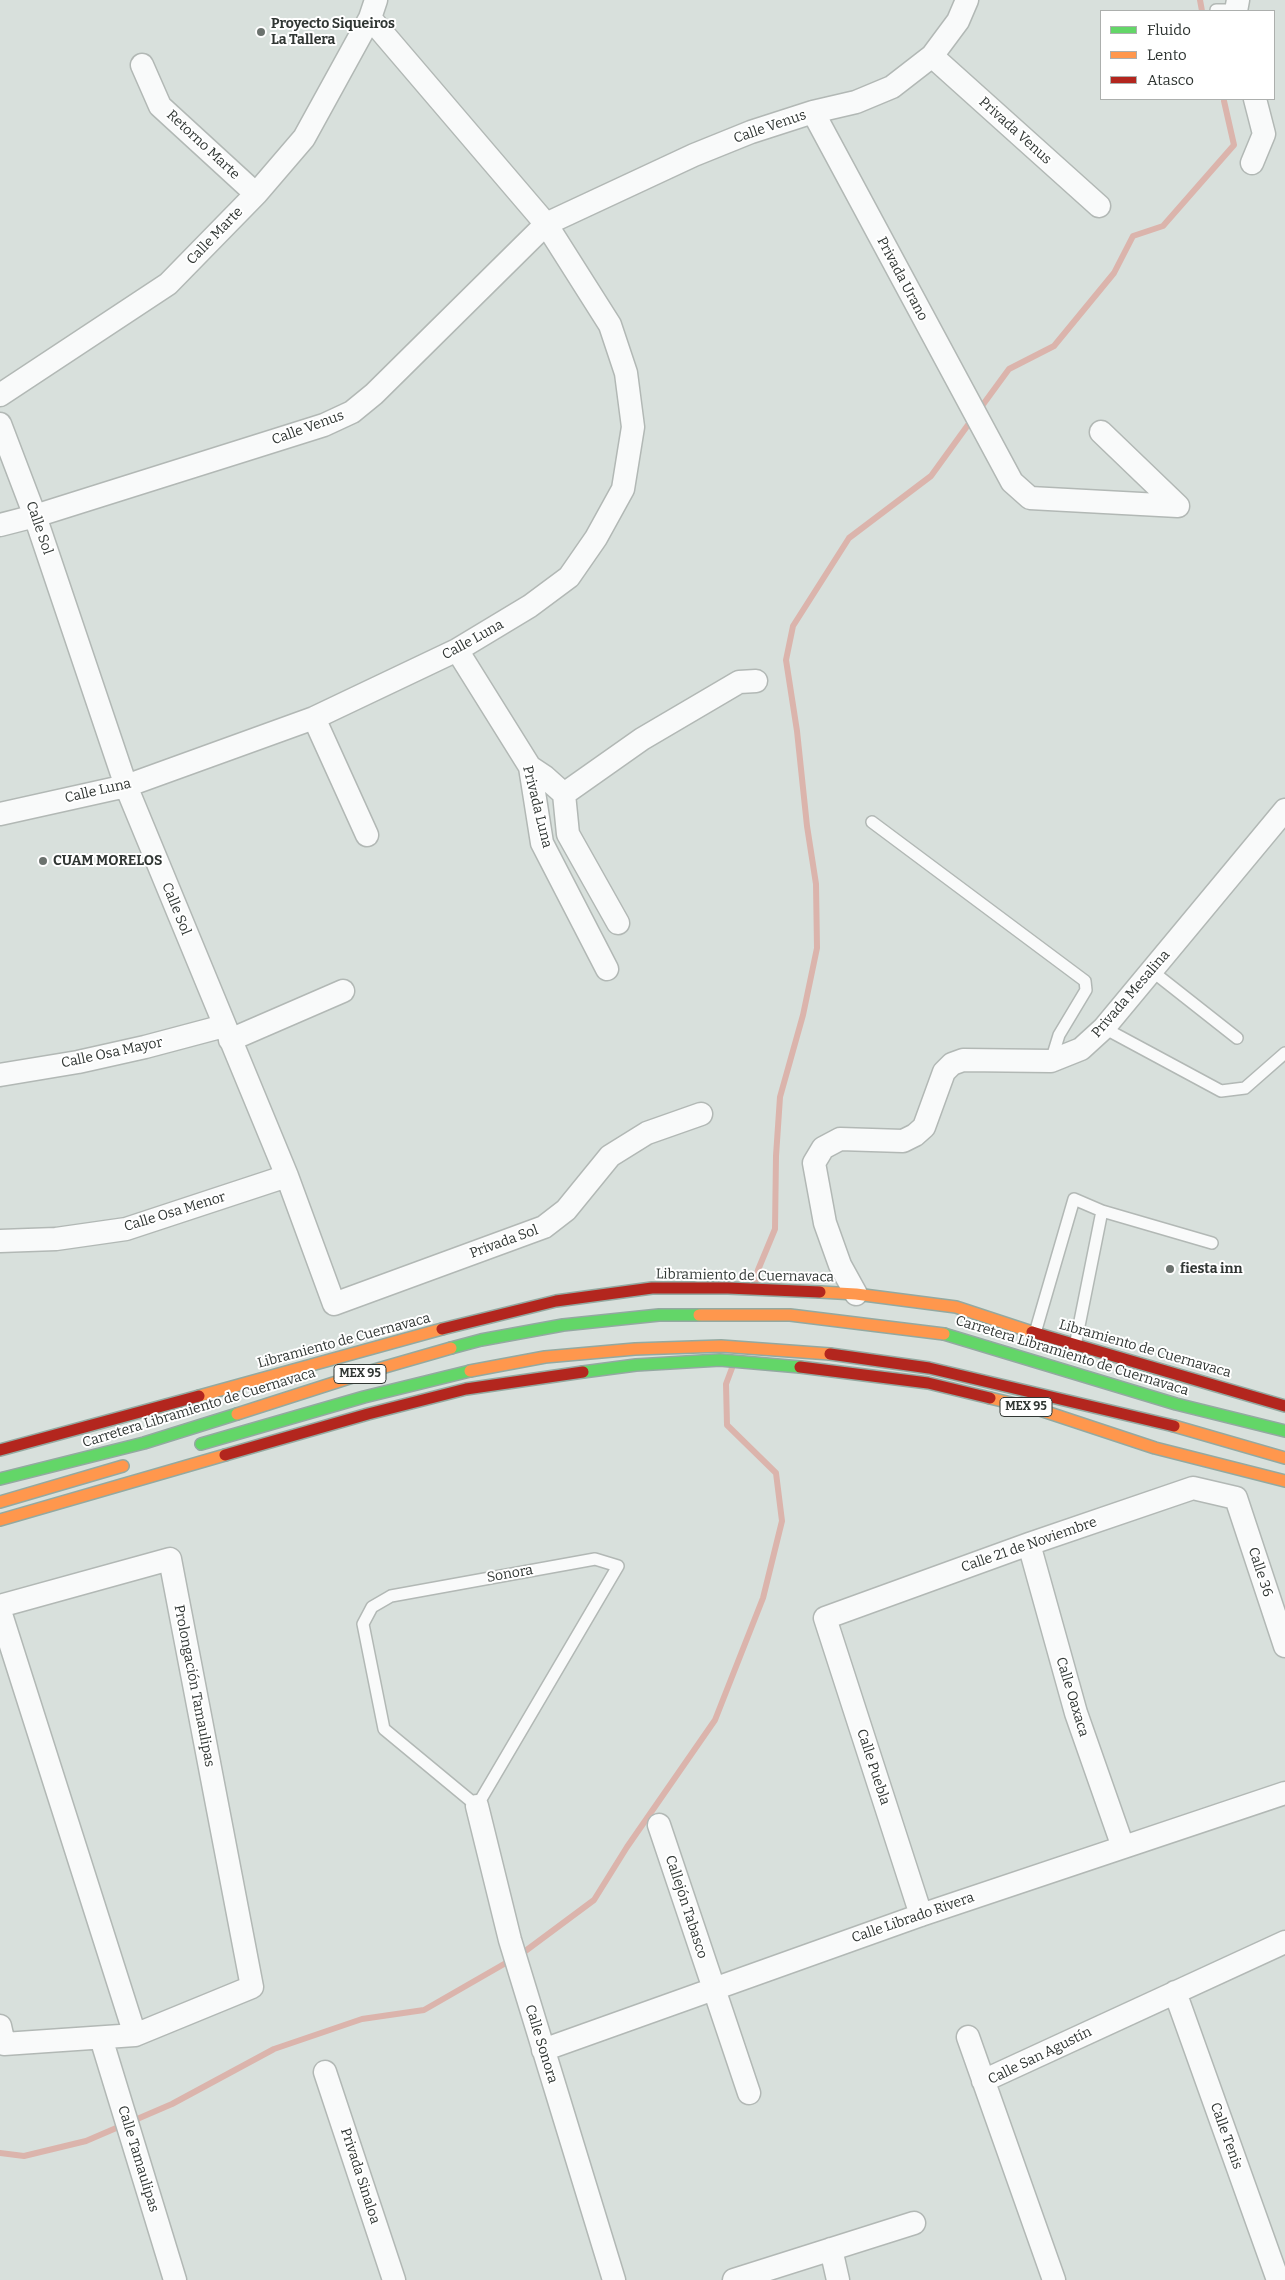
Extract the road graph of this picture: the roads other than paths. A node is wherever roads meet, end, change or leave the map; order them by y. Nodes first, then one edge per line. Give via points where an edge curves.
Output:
1 (967, 0) edge
2 (373, 9) edge
3 (932, 56) junction
4 (142, 65) dead end
5 (1255, 100) edge
6 (813, 112) junction
7 (1252, 163) dead end
8 (256, 194) junction
9 (1099, 206) dead end
10 (546, 224) junction
11 (0, 395) edge
12 (0, 424) edge
13 (1101, 432) dead end
14 (36, 516) junction
15 (0, 525) edge
16 (457, 650) junction
17 (756, 681) dead end
18 (314, 718) junction
19 (530, 767) junction
20 (126, 786) junction
21 (564, 794) junction
22 (1285, 810) edge
23 (0, 814) edge
24 (872, 822) dead end
25 (367, 835) dead end
26 (618, 923) dead end
27 (607, 969) dead end
28 (1152, 971) junction
29 (343, 991) dead end
30 (1104, 1028) junction
31 (227, 1033) junction
32 (1237, 1038) dead end
33 (1285, 1054) edge
34 (1051, 1060) junction
35 (0, 1075) edge
36 (701, 1114) dead end
37 (287, 1176) junction
38 (1102, 1210) junction
39 (0, 1241) edge
40 (1212, 1244) dead end
41 (856, 1294) junction
42 (334, 1304) joint
43 (1035, 1333) junction
44 (1075, 1346) junction
45 (1285, 1406) edge
46 (1285, 1431) edge
47 (189, 1448) dead end
48 (0, 1450) edge
49 (1285, 1458) edge
50 (133, 1464) dead end
51 (0, 1479) edge
52 (1285, 1481) edge
53 (1236, 1498) joint
54 (0, 1502) edge
55 (0, 1520) edge
56 (1029, 1544) junction
57 (0, 1606) edge
58 (0, 1611) edge
59 (825, 1618) joint
60 (1285, 1646) edge
61 (1285, 1793) edge
62 (477, 1806) junction
63 (659, 1825) dead end
64 (1123, 1847) junction
65 (921, 1915) junction
66 (1285, 1942) edge
67 (713, 1988) junction
68 (1175, 1992) junction
69 (2, 2035) edge
70 (135, 2035) junction
71 (968, 2037) dead end
72 (101, 2038) junction
73 (543, 2050) junction
74 (325, 2072) dead end
75 (983, 2081) junction
76 (749, 2093) dead end
77 (914, 2223) dead end
78 (831, 2249) junction
79 (175, 2280) edge
80 (394, 2280) edge
81 (614, 2280) edge
82 (734, 2280) edge
83 (838, 2280) edge
84 (1054, 2280) edge
85 (1278, 2280) edge

1 - 3 street, Calle Venus via 958,21
2 - 8 street, Calle Marte via 304,138
2 - 10 street
3 - 6 street, Calle Venus via 892,88 856,102
3 - 9 street, Privada Venus
4 - 8 street, Retorno Marte via 160,106
5 - 7 street via 1264,134
6 - 10 street, Calle Venus via 751,132
6 - 13 street, Privada Urano via 1012,482 1030,498 1178,506
8 - 11 street, Calle Marte via 168,284
10 - 14 street, Calle Venus via 352,412 324,425
10 - 16 street, Calle Luna via 610,325 626,373 633,428 622,489 596,538 569,577 530,606
12 - 14 street, Calle Sol
14 - 15 street, Calle Venus
14 - 20 street, Calle Sol
16 - 18 street, Calle Luna
16 - 19 street, Privada Luna
17 - 21 street via 739,682 642,739
18 - 20 street, Calle Luna
18 - 25 street
19 - 21 street
19 - 27 street, Privada Luna via 542,843
20 - 23 street, Calle Luna
20 - 31 street, Calle Sol
21 - 26 street via 568,834
22 - 28 street, Privada Mesalina
24 - 34 lane via 1085,981 1086,990 1059,1035
28 - 30 street, Privada Mesalina
28 - 32 lane
29 - 31 street, Calle Osa Mayor
30 - 33 lane via 1222,1091 1245,1088
30 - 34 street, Privada Mesalina via 1081,1049
31 - 35 street, Calle Osa Mayor
31 - 37 street, Calle Sol
34 - 41 street, Privada Mesalina via 962,1060 944,1072 924,1126 915,1135 903,1141 840,1139 824,1148 814,1164 825,1224 840,1265
36 - 42 street, Privada Sol via 647,1132 610,1156 566,1210 544,1227
37 - 39 street, Calle Osa Menor via 126,1229 56,1239
37 - 42 street, Calle Sol
38 - 40 lane
38 - 43 lane via 1074,1199
38 - 44 lane
41 - 43 main road, Libramiento de Cuernavaca / MEX 95 via 956,1307
41 - 48 main road, Libramiento de Cuernavaca / MEX 95 via 652,1288 556,1301
43 - 44 main road, Libramiento de Cuernavaca / MEX 95
44 - 45 main road, Libramiento de Cuernavaca / MEX 95
46 - 51 main road, Carretera Libramiento de Cuernavaca / MEX 95 via 1176,1404 952,1335 790,1315 659,1315 563,1325 481,1340 371,1371 144,1443
47 - 49 main road, MEX 95 via 364,1397 461,1373 545,1357 721,1346 830,1354 930,1368 1168,1424
50 - 54 main road
52 - 55 main road, MEX 95 via 1155,1448 1040,1410 928,1383 761,1362 720,1360 636,1365 466,1389
53 - 56 street, Calle 21 de Noviembre via 1193,1488
53 - 60 street, Calle 36
56 - 59 street, Calle 21 de Noviembre
56 - 64 street, Calle Oaxaca via 1076,1713
57 - 70 street, Prolongación Tamaulipas via 170,1559 252,1987
58 - 70 street
59 - 65 street, Calle Puebla
61 - 64 street, Calle Librado Rivera
62 - 62 lane, Sonora via 613,1575 618,1566 595,1559 392,1596 372,1606 363,1624 384,1729
62 - 73 street, Calle Sonora via 510,1940
63 - 67 street, Callejón Tabasco
64 - 65 street, Calle Librado Rivera
65 - 67 street, Calle Librado Rivera
66 - 68 street, Calle San Agustín
67 - 73 street, Calle Librado Rivera
67 - 76 street, Callejón Tabasco
68 - 75 street, Calle San Agustín
68 - 85 street, Calle Tenis
69 - 72 street
70 - 72 street
71 - 75 street
72 - 79 street, Calle Tamaulipas
73 - 81 street, Calle Sonora
74 - 80 street, Privada Sinaloa
75 - 84 street, Calle San Agustín
77 - 78 street
78 - 82 street
78 - 83 street

